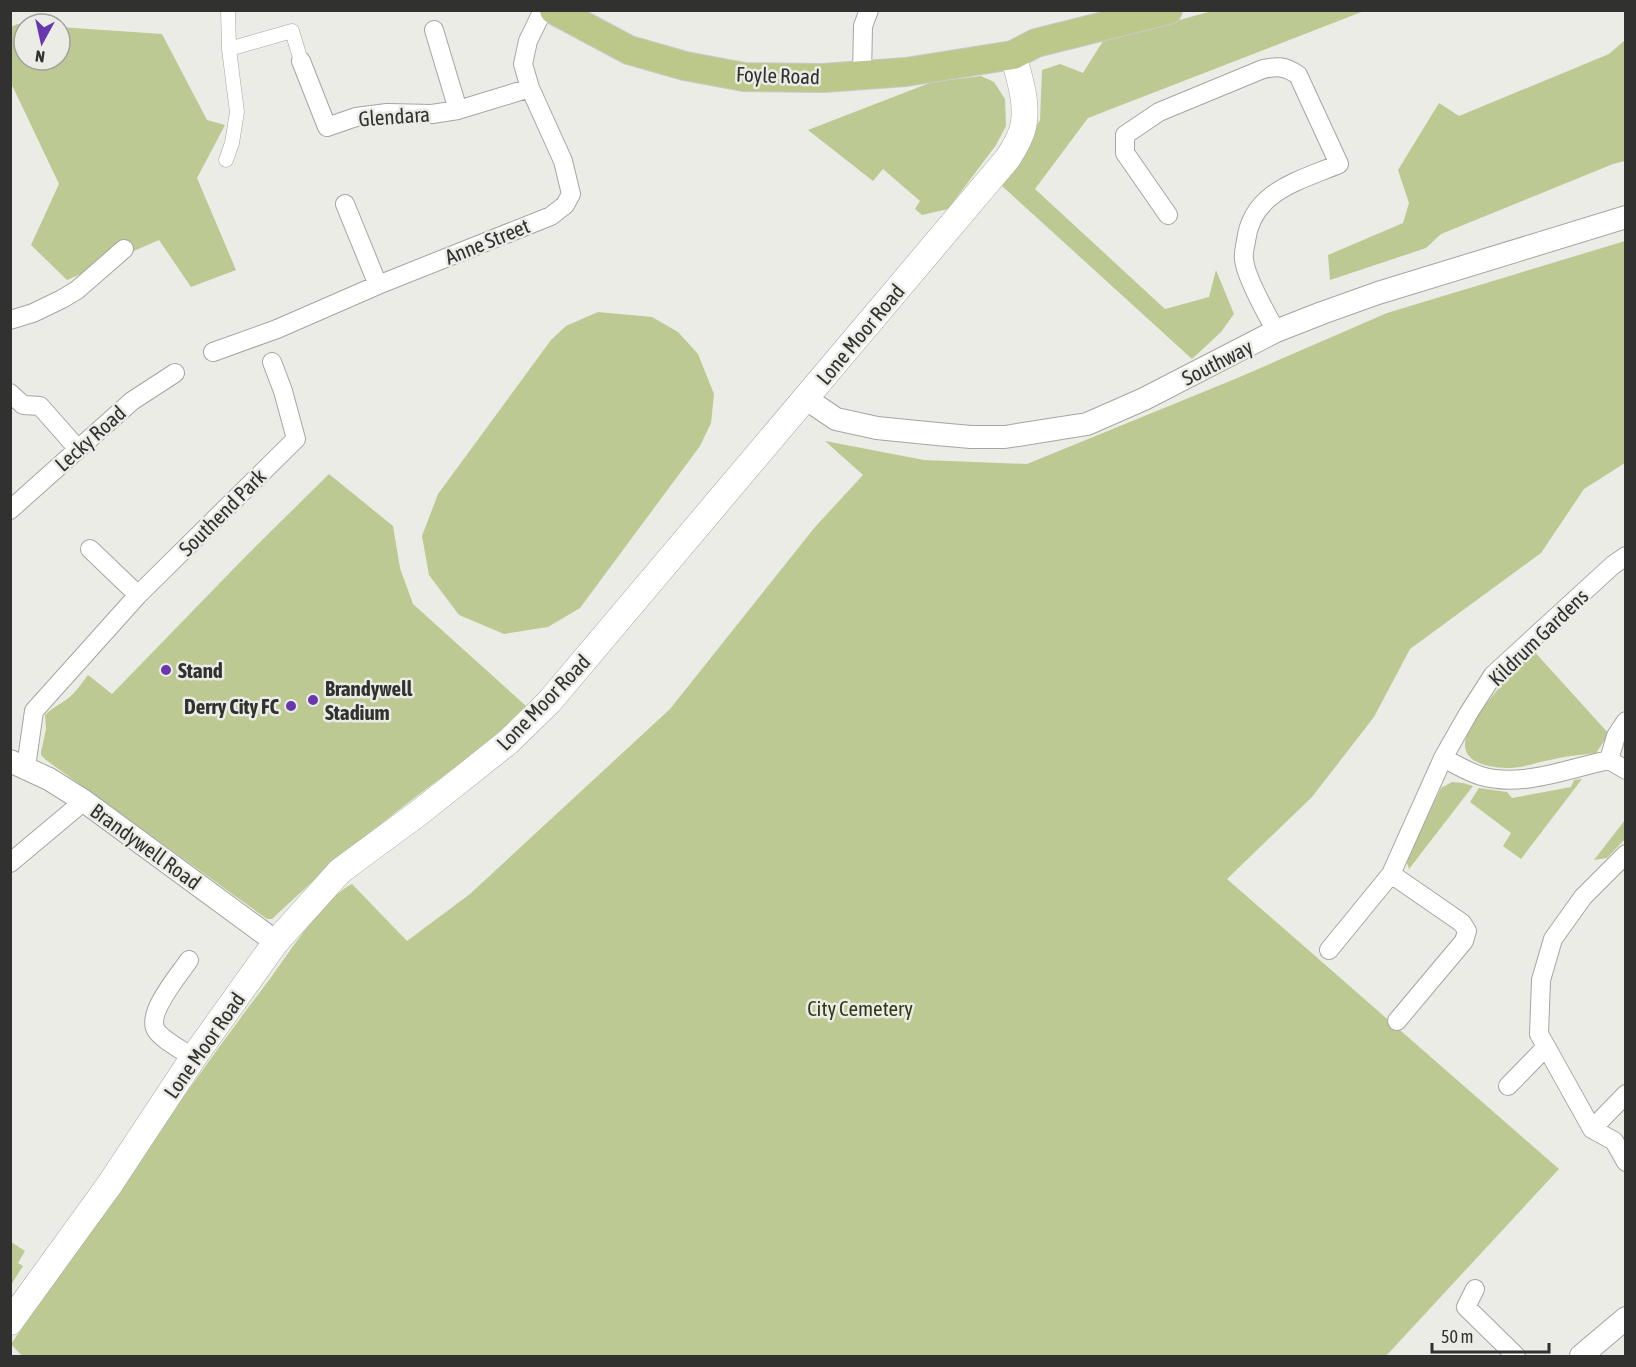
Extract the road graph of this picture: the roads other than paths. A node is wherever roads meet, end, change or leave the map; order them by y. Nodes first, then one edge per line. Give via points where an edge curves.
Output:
1 (228, 10) edge
2 (543, 10) edge
3 (554, 10) edge
4 (869, 10) edge
5 (1168, 10) edge
6 (434, 30) dead end
7 (229, 49) junction
8 (1013, 55) junction
9 (301, 61) joint
10 (862, 74) junction
11 (530, 88) junction
12 (458, 110) junction
13 (226, 160) dead end
14 (345, 204) dead end
15 (1168, 215) dead end
16 (1626, 217) edge
17 (124, 249) dead end
18 (378, 285) junction
19 (10, 320) edge
20 (1276, 331) junction
21 (213, 352) dead end
22 (272, 362) dead end
23 (175, 373) dead end
24 (10, 393) edge
25 (806, 398) junction
26 (78, 449) junction
27 (10, 510) edge
28 (90, 549) dead end
29 (1626, 556) edge
30 (138, 595) junction
31 (1626, 721) edge
32 (1443, 758) junction
33 (1610, 760) junction
34 (18, 764) edge
35 (1626, 770) edge
36 (84, 801) junction
37 (1626, 854) edge
38 (10, 863) edge
39 (1391, 874) junction
40 (276, 942) junction
41 (1329, 950) dead end
42 (189, 960) dead end
43 (1397, 1021) dead end
44 (1546, 1047) junction
45 (194, 1058) junction
46 (1508, 1086) dead end
47 (1626, 1094) edge
48 (1593, 1129) junction
49 (1626, 1162) edge
50 (1475, 1289) dead end
51 (1626, 1318) edge
52 (10, 1322) edge
53 (1516, 1356) edge
54 (1581, 1356) edge

1 - 7 street
2 - 11 street, Anne Street via 528,40 523,64
3 - 10 main road, Foyle Road via 630,50 685,66 744,77 823,78
4 - 10 street via 863,26
5 - 8 main road, Foyle Road via 1036,43
6 - 12 street
7 - 9 street via 292,31
7 - 13 street via 237,111
8 - 10 main road, Foyle Road via 906,72
8 - 25 main road, Lone Moor Road via 1024,119 1021,135 1008,158
9 - 12 street, Glendara via 327,126 387,113
11 - 12 street, Glendara
11 - 18 street, Anne Street via 563,161 571,194 565,205 551,216
14 - 18 street
15 - 20 street via 1125,153 1125,135 1159,112 1263,69 1287,67 1298,75 1339,164 1279,190 1253,215 1244,260
16 - 20 street, Southway via 1378,293
17 - 19 street via 77,290 33,313
18 - 21 street, Anne Street
20 - 25 street, Southway via 1116,413 1087,424 1005,437 877,428 836,419
22 - 30 street, Southend Park via 296,439
23 - 26 street, Lecky Road via 132,401
24 - 26 street via 22,405 40,406
25 - 40 main road, Lone Moor Road via 549,702 508,742 340,871
26 - 27 street, Lecky Road
28 - 30 street
29 - 32 street, Kildrum Gardens via 1494,675
30 - 34 street via 34,711
31 - 33 street via 1616,736
32 - 33 street via 1481,776 1506,779
32 - 39 street, Kildrum Gardens
33 - 35 street
34 - 36 street, Brandywell Road
36 - 38 street
36 - 40 street, Brandywell Road
37 - 44 street via 1583,897 1553,939 1541,980 1539,1034
39 - 41 street, Kildrum Gardens
39 - 43 street via 1462,922 1467,931 1464,941
40 - 45 main road, Lone Moor Road
42 - 45 street via 155,1011 153,1023 157,1032
44 - 46 street
44 - 48 street
45 - 52 main road, Lone Moor Road via 110,1184
47 - 48 street
48 - 49 street via 1614,1141
50 - 53 street via 1458,1310
51 - 54 street

